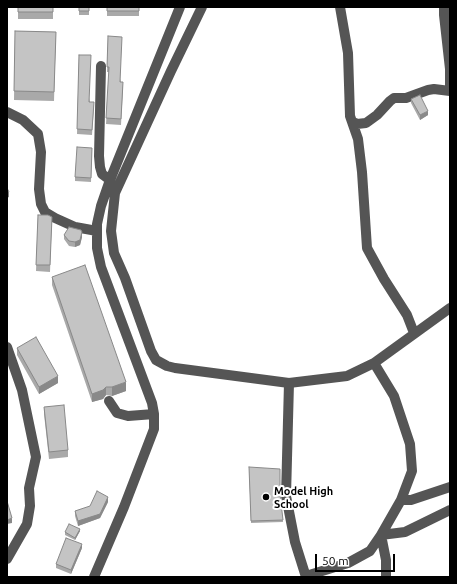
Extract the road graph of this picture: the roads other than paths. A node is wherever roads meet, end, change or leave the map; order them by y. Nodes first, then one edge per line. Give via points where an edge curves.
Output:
1 (180, 7) edge
2 (202, 7) edge
3 (340, 7) edge
4 (444, 7) edge
5 (101, 66) dead end
6 (450, 84) edge
7 (450, 91) edge
8 (7, 112) edge
9 (352, 122) junction
10 (110, 180) junction
11 (97, 231) junction
12 (450, 308) edge
13 (414, 333) junction
14 (7, 347) edge
15 (374, 363) junction
16 (289, 383) junction
17 (109, 401) dead end
18 (154, 414) junction
19 (450, 487) edge
20 (401, 500) junction
21 (450, 510) edge
22 (381, 535) junction
23 (7, 559) edge
24 (94, 577) edge
25 (306, 577) edge
26 (386, 577) edge

1 - 10 street
2 - 16 street via 115,193 111,231 114,253 156,360 175,368
3 - 9 street via 348,53
4 - 6 street
5 - 10 street via 100,167 102,174
7 - 9 street via 434,89 406,98 394,98 366,123
8 - 11 street via 23,120 38,134 41,152 39,189 45,212 75,227
9 - 13 street via 358,139 366,248 407,315
10 - 11 street via 101,206
11 - 18 street via 101,266
12 - 13 street
13 - 15 street
14 - 23 street via 22,390 36,457 29,488 27,524
15 - 16 street via 347,376
15 - 20 street via 394,396 410,444 412,471
16 - 25 street via 286,496 295,542
17 - 18 street via 116,413 128,416
18 - 24 street via 154,429
19 - 20 street via 411,500
20 - 22 street
21 - 22 street via 405,532
22 - 25 street via 370,551 348,564
22 - 26 street via 386,560

